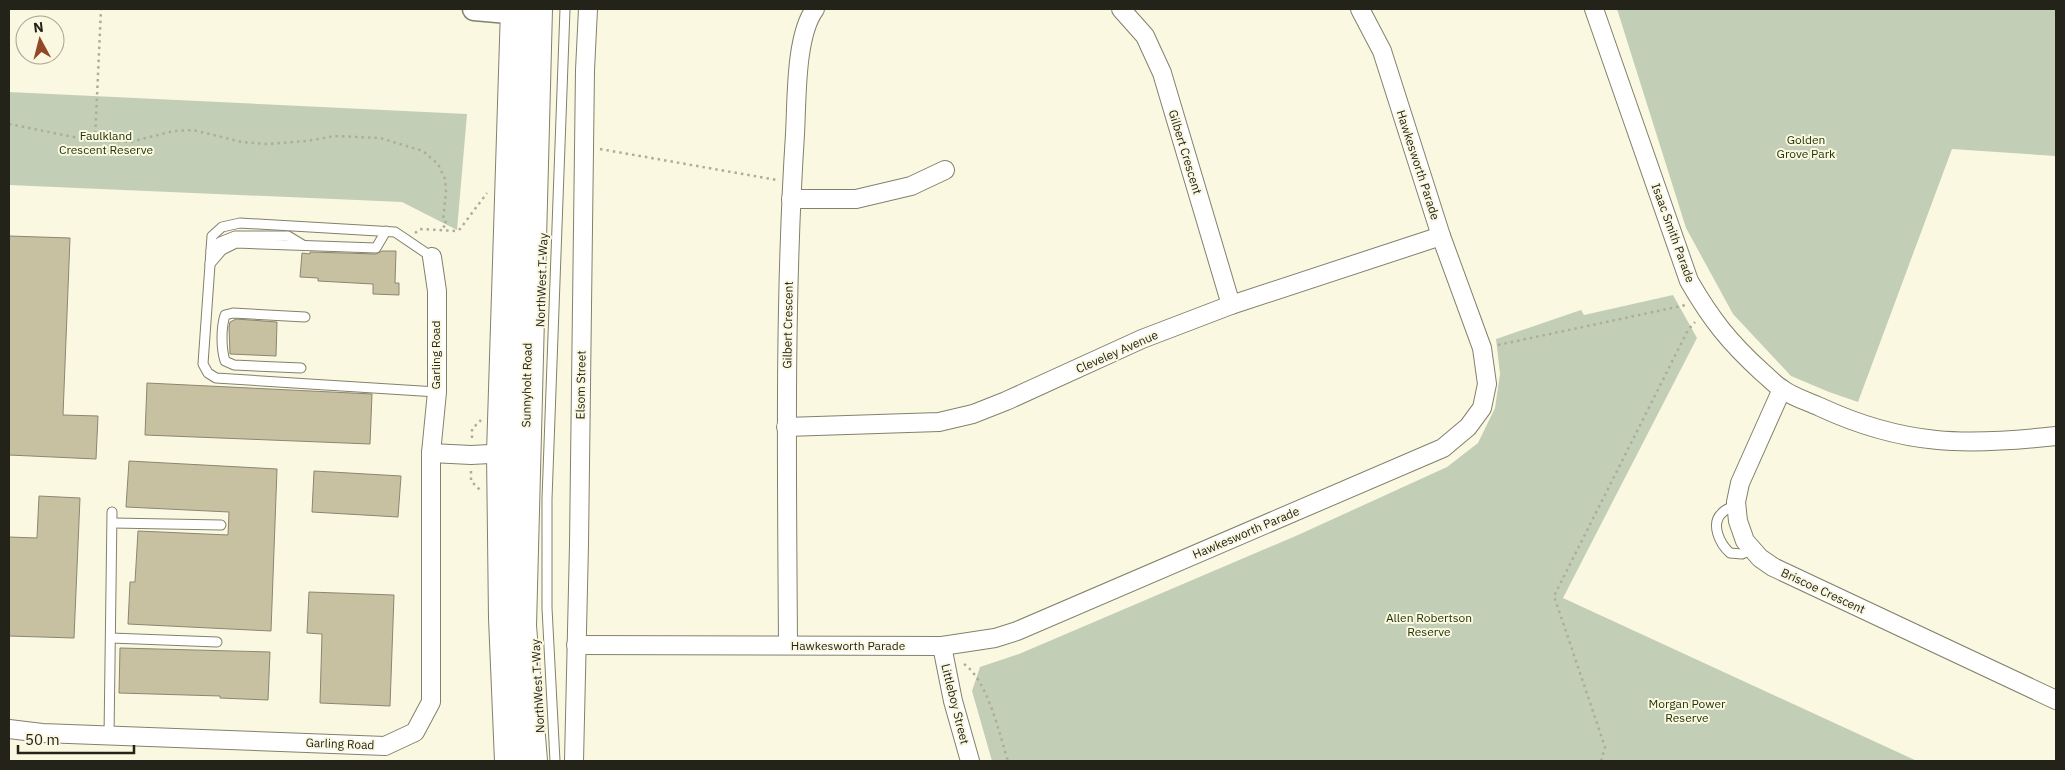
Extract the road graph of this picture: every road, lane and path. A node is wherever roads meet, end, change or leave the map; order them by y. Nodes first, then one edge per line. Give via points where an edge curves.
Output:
1 (101, 9) edge
2 (474, 9) edge
3 (565, 9) edge
4 (588, 9) edge
5 (815, 9) edge
6 (1121, 9) edge
7 (1360, 9) edge
8 (1594, 9) edge
9 (526, 11) edge
10 (9, 124) edge
11 (95, 140) junction
12 (584, 146) junction
13 (945, 170) dead end
14 (490, 188) dead end
15 (792, 191) junction
16 (386, 231) junction
17 (1441, 236) junction
18 (306, 246) junction
19 (211, 251) junction
20 (432, 257) joint
21 (210, 264) junction
22 (1231, 305) junction
23 (1703, 305) junction
24 (305, 317) dead end
25 (1482, 348) junction
26 (302, 368) dead end
27 (1782, 389) junction
28 (437, 392) junction
29 (786, 427) junction
30 (2056, 436) edge
31 (431, 453) junction
32 (514, 453) junction
33 (112, 512) dead end
34 (112, 523) junction
35 (221, 524) dead end
36 (111, 638) junction
37 (217, 642) dead end
38 (576, 645) junction
39 (788, 645) junction
40 (942, 646) junction
41 (964, 664) dead end
42 (2056, 700) edge
43 (9, 729) edge
44 (109, 736) junction
45 (509, 761) edge
46 (533, 761) edge
47 (555, 761) edge
48 (574, 761) edge
49 (970, 761) edge
50 (1008, 761) edge
51 (1601, 761) edge

1 - 11 path
2 - 9 street
3 - 47 lane, NorthWest T-Way via 547,499 547,608
4 - 12 street, Elsom Street
5 - 15 street, Gilbert Crescent via 801,44
6 - 22 street, Gilbert Crescent via 1145,36 1162,73
7 - 17 street, Hawkesworth Parade via 1382,51
8 - 23 street, Isaac Smith Parade via 1686,273
9 - 32 main road, Sunnyholt Road
10 - 11 path
11 - 14 path via 130,142 192,130 242,142 267,144 334,136 380,138 423,151 438,164 445,179 443,220 448,222 442,230 460,229
12 - 15 path
12 - 38 street, Elsom Street
13 - 15 street via 911,186 856,199
15 - 29 street, Gilbert Crescent
16 - 18 lane via 376,248
16 - 19 lane via 240,223 216,231 212,236
16 - 20 lane via 395,232
17 - 22 street, Cleveley Avenue
17 - 25 street, Hawkesworth Parade
18 - 19 lane via 288,236 234,236 220,242
18 - 21 lane via 236,243 222,250
19 - 21 lane
20 - 28 street, Garling Road via 437,290
21 - 28 lane via 203,364 216,378
22 - 29 street, Cleveley Avenue via 1142,339 973,414 939,422
23 - 25 path
23 - 27 street, Isaac Smith Parade via 1740,352
23 - 51 path via 1554,596 1605,747
24 - 26 lane via 225,315 222,353 225,361 234,365
25 - 40 street, Hawkesworth Parade via 1487,384 1482,408 1468,427 1443,448 1017,631 995,638
27 - 30 street, Isaac Smith Parade via 1874,429 1910,437 1968,442
27 - 42 street, Briscoe Crescent via 1740,482 1736,505 1740,530 1752,549 1773,567
28 - 31 street, Garling Road
29 - 39 street, Gilbert Crescent
31 - 32 street
31 - 44 street, Garling Road via 431,702 415,732 385,746
32 - 45 main road, Sunnyholt Road via 503,608
32 - 46 main road, Sunnyholt Road via 522,626
33 - 34 lane
34 - 35 lane
34 - 36 lane
36 - 37 lane
36 - 44 lane
38 - 39 street, Hawkesworth Parade
38 - 48 street, Elsom Street
39 - 40 street, Hawkesworth Parade
40 - 49 street, Littleboy Street
41 - 50 path via 983,686
43 - 44 street, Garling Road

